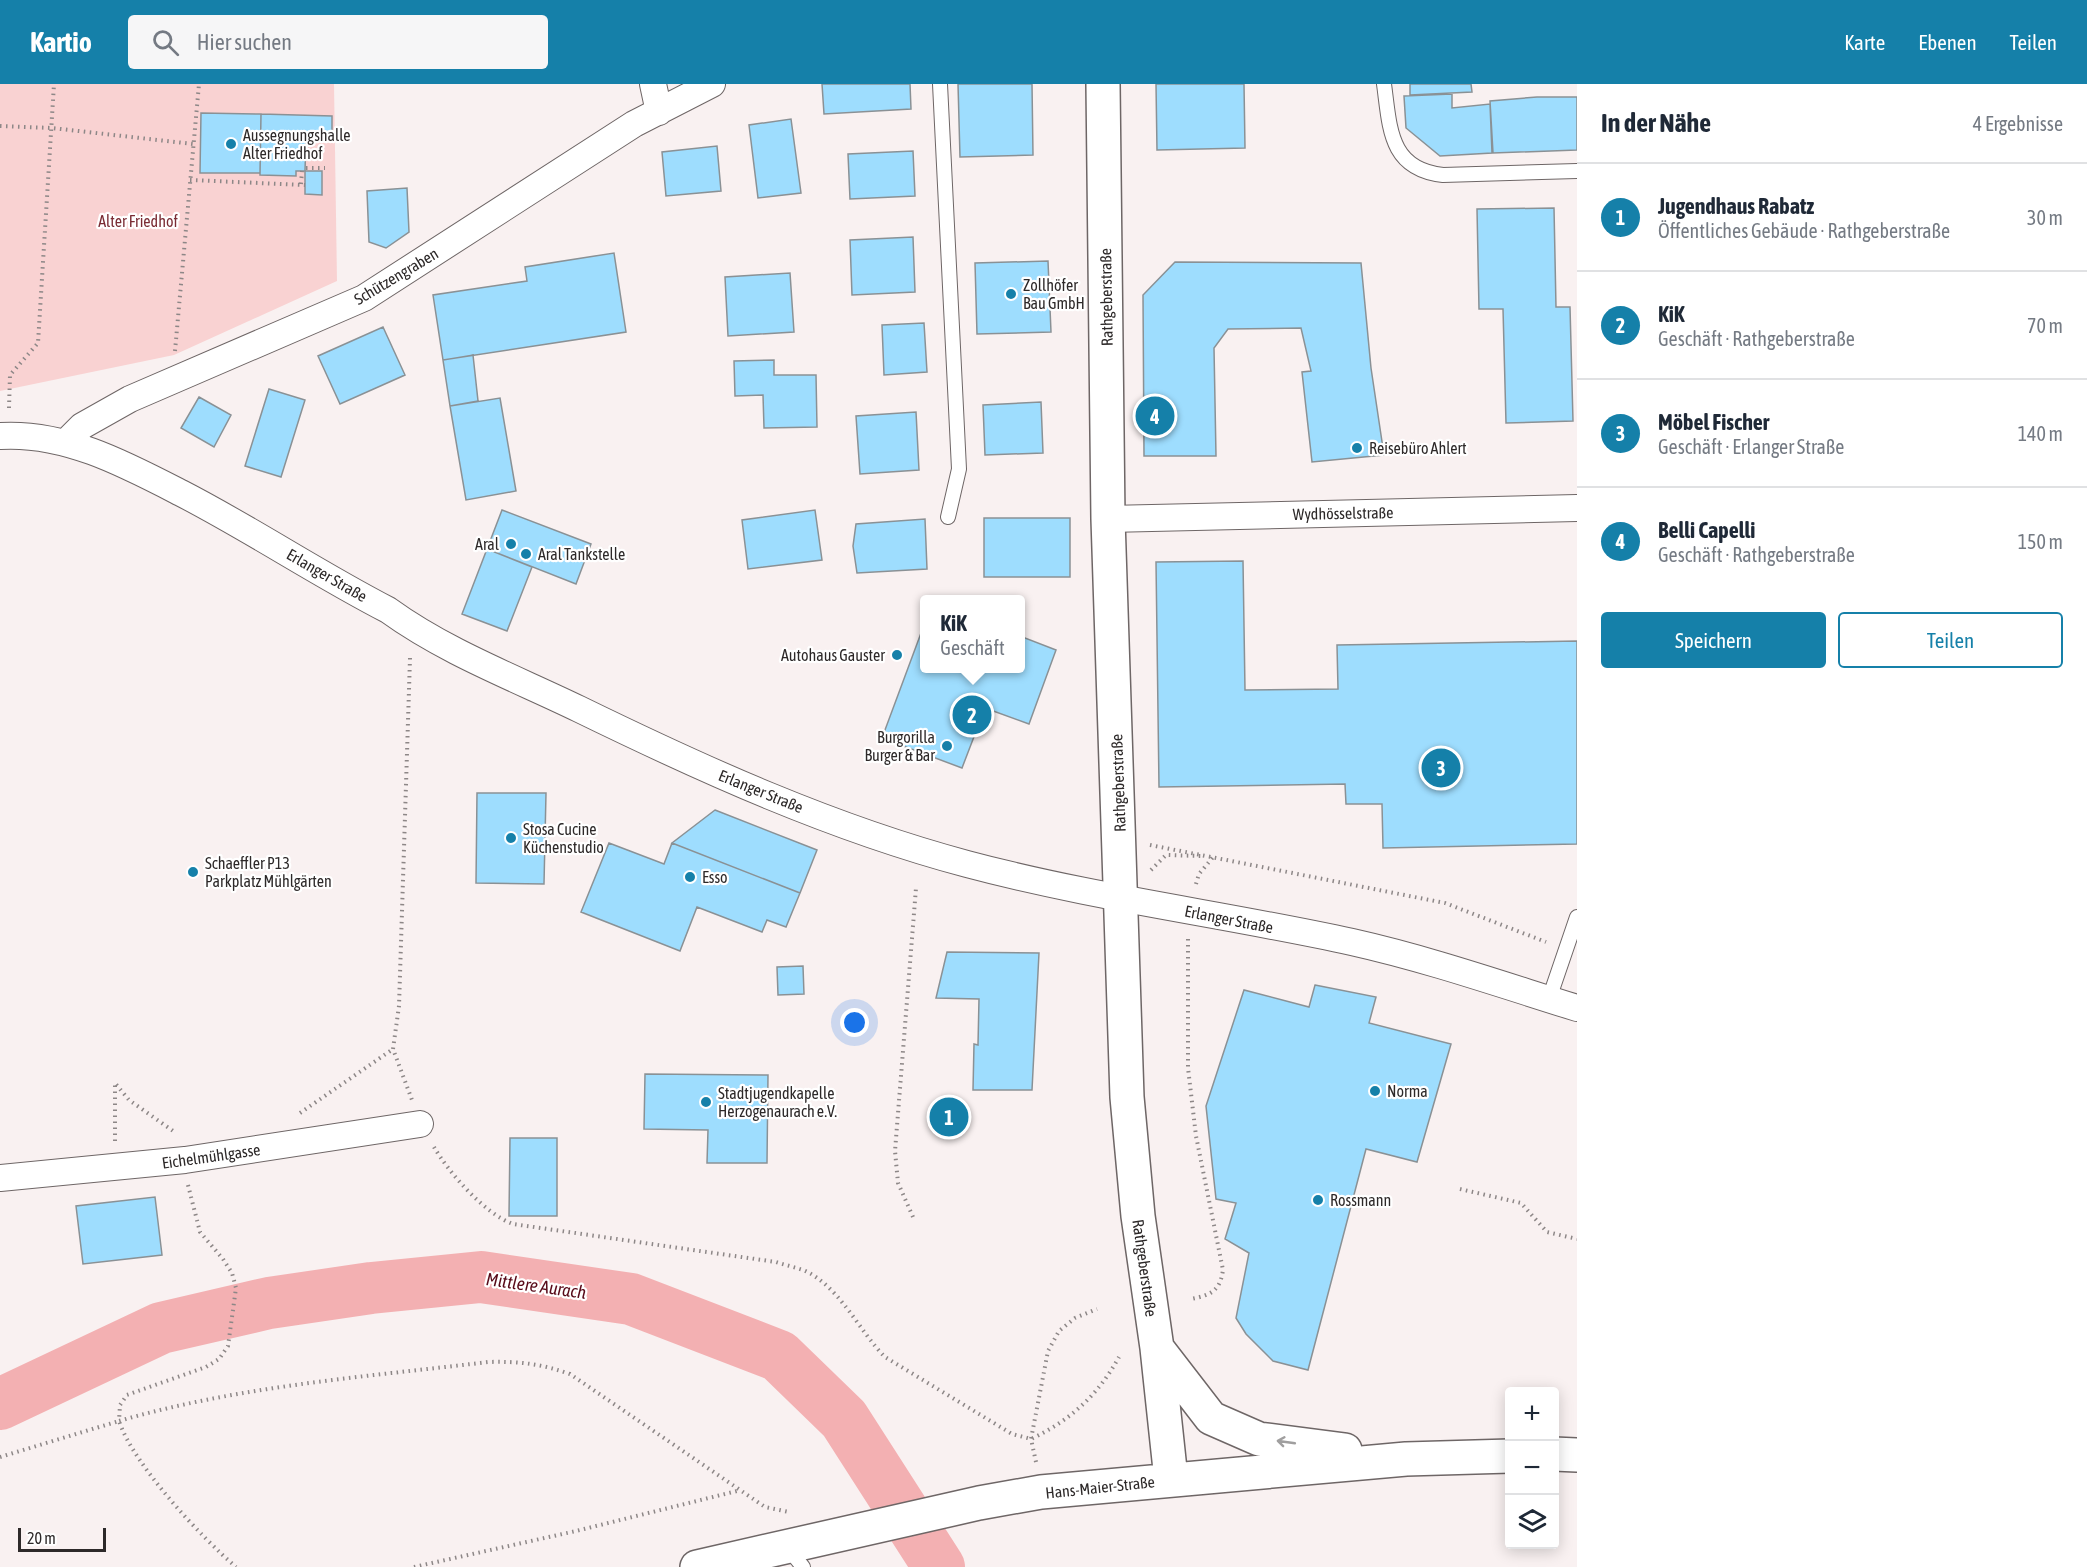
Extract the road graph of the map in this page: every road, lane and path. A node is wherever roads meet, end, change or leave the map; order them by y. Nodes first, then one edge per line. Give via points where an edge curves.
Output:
1 (54, 84) edge
2 (199, 84) edge
3 (652, 84) edge
4 (712, 84) edge
5 (940, 84) edge
6 (1103, 84) edge
7 (1384, 84) edge
8 (659, 112) junction
9 (0, 126) edge
10 (52, 128) junction
11 (193, 144) junction
12 (325, 168) dead end
13 (1577, 171) edge
14 (190, 180) junction
15 (177, 379) junction
16 (9, 409) dead end
17 (0, 436) edge
18 (66, 442) junction
19 (1577, 508) edge
20 (948, 517) dead end
21 (1108, 519) junction
22 (412, 627) junction
23 (1119, 841) junction
24 (1214, 856) junction
25 (916, 888) dead end
26 (1122, 898) junction
27 (1189, 911) junction
28 (1577, 917) edge
29 (1568, 951) junction
30 (1549, 999) junction
31 (1577, 1008) edge
32 (393, 1049) junction
33 (295, 1116) dead end
34 (420, 1124) junction
35 (185, 1160) junction
36 (115, 1168) junction
37 (0, 1178) edge
38 (1460, 1189) dead end
39 (914, 1216) dead end
40 (1577, 1239) edge
41 (1191, 1299) dead end
42 (1097, 1309) dead end
43 (1157, 1348) junction
44 (1119, 1357) dead end
45 (119, 1421) junction
46 (1031, 1439) junction
47 (1559, 1454) edge
48 (1505, 1455) edge
49 (1577, 1455) edge
50 (0, 1457) edge
51 (1406, 1459) junction
52 (1037, 1466) dead end
53 (1171, 1479) junction
54 (741, 1490) junction
55 (765, 1508) dead end
56 (795, 1558) edge
57 (236, 1567) edge
58 (414, 1567) edge
59 (697, 1567) edge

1 - 10 path
2 - 11 path
3 - 8 street
4 - 8 street, Schützengraben
5 - 20 lane via 958,469
6 - 21 street, Rathgeberstraße
7 - 13 lane via 1392,136 1399,154 1426,173
8 - 15 street, Schützengraben via 634,124 364,298
9 - 10 path
10 - 11 path
10 - 16 path via 38,343 10,375
11 - 14 path
12 - 14 path via 304,170 303,184
14 - 15 path via 174,355
15 - 18 street, Schützengraben via 82,426
17 - 18 street, Erlanger Straße
18 - 22 street, Erlanger Straße via 137,470 220,513
19 - 21 street, Wydhösselstraße
21 - 23 street, Rathgeberstraße
22 - 26 street, Erlanger Straße via 683,760 874,836 967,864
22 - 32 path via 399,1016
23 - 24 path
23 - 26 street, Rathgeberstraße
24 - 26 path via 1166,855
24 - 27 path via 1199,874
24 - 29 path via 1445,903
25 - 39 path via 895,1151 898,1183
26 - 27 street, Erlanger Straße
26 - 43 street, Rathgeberstraße via 1127,1097 1138,1216
27 - 30 street, Erlanger Straße via 1351,942 1435,963
27 - 41 path via 1188,1068 1196,1136 1222,1270 1218,1289
28 - 29 lane
29 - 30 lane
30 - 31 street, Erlanger Straße
32 - 33 path
32 - 34 path
34 - 35 street, Eichelmühlgasse
34 - 46 path via 442,1161 501,1220 776,1262 804,1271 825,1285 885,1357 1012,1434
35 - 36 street, Eichelmühlgasse
35 - 36 path via 183,1142 173,1129 129,1100 115,1083
35 - 45 path via 200,1232 223,1259 236,1288 228,1346 219,1359 206,1367 127,1395 120,1405
36 - 37 street, Eichelmühlgasse
38 - 40 path via 1521,1203 1547,1232
42 - 46 path via 1059,1330 1048,1351
51 -> 43 street via 1259,1439 1211,1418
43 - 53 street, Rathgeberstraße
44 - 46 path via 1087,1404 1058,1427
45 - 50 path
45 - 54 path via 236,1393 515,1361 542,1364 570,1374
45 - 57 path via 125,1440 143,1467
46 - 52 path
47 - 49 street
48 - 51 street, Hans-Maier-Straße
51 - 53 street, Hans-Maier-Straße
53 - 56 street, Hans-Maier-Straße via 1041,1492 979,1503 843,1533
54 - 55 path
54 - 58 path
56 - 59 street, Hans-Maier-Straße

